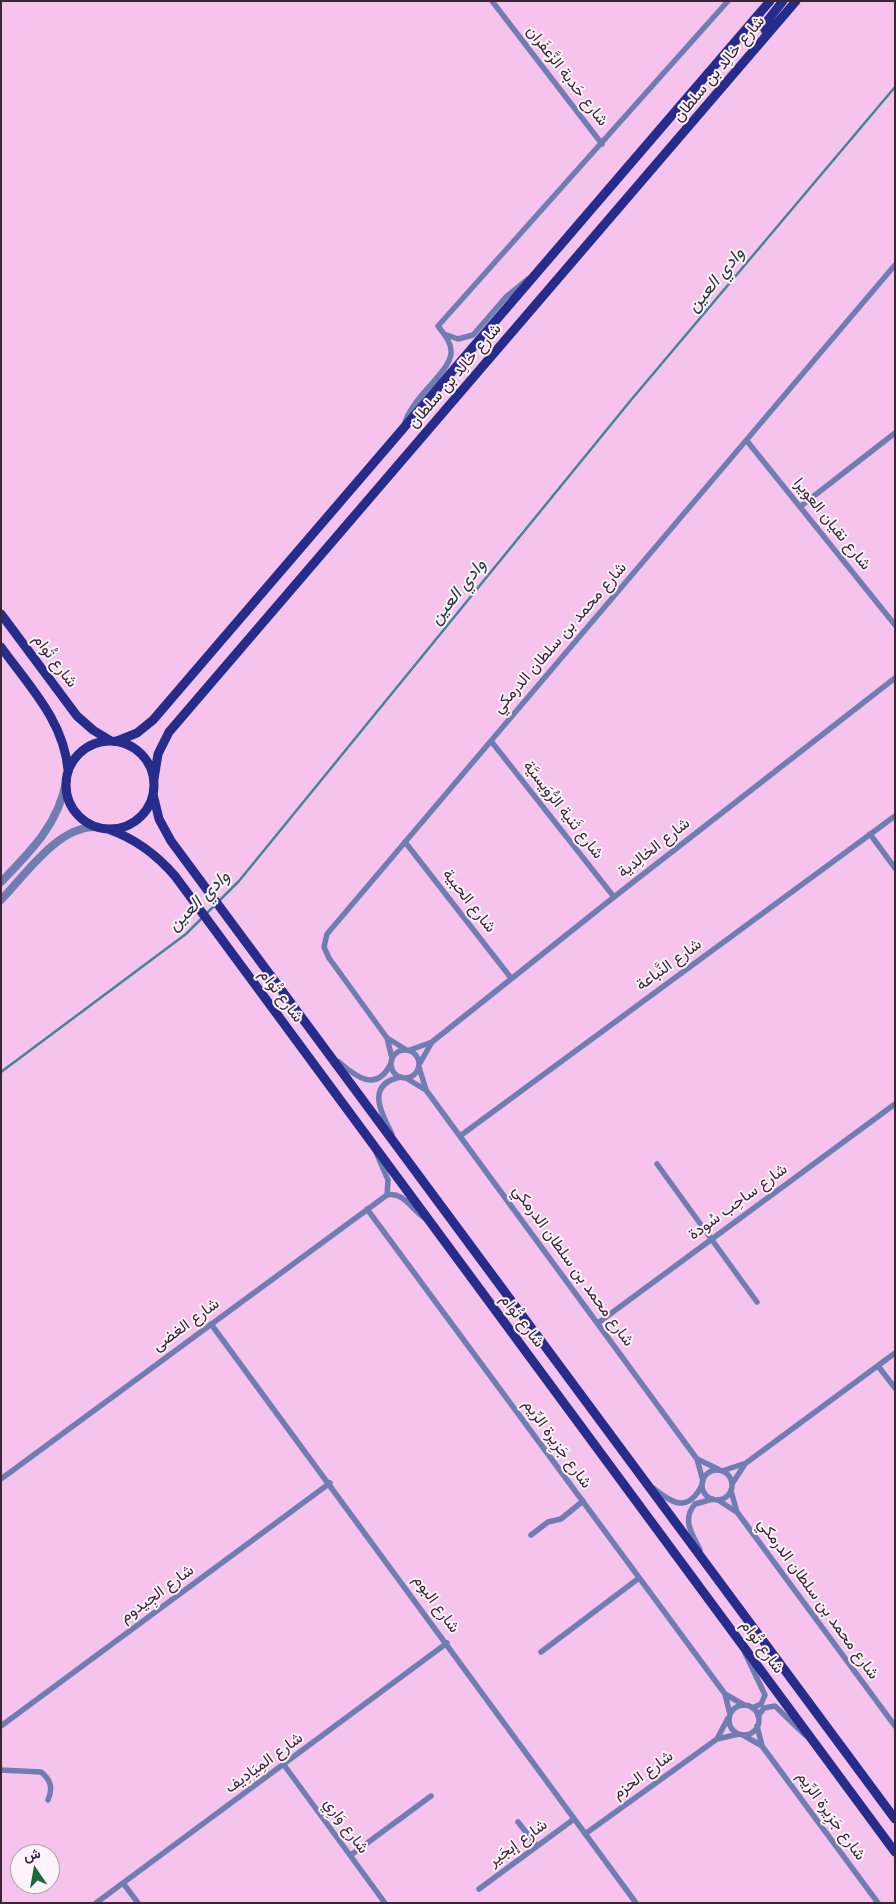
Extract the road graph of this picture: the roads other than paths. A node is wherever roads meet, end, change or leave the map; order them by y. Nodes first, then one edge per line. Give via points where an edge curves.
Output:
1 (492, 1) edge
2 (728, 1) edge
3 (770, 1) edge
4 (783, 1) edge
5 (796, 1) edge
6 (769, 32) junction
7 (602, 144) junction
8 (895, 266) edge
9 (534, 276) junction
10 (444, 334) junction
11 (403, 428) junction
12 (895, 433) edge
13 (747, 441) junction
14 (801, 506) junction
15 (1, 614) edge
16 (895, 625) edge
17 (1, 647) edge
18 (895, 678) edge
19 (114, 741) junction
20 (491, 741) junction
21 (69, 771) junction
22 (154, 778) junction
23 (66, 782) junction
24 (154, 794) junction
25 (895, 816) edge
26 (96, 827) junction
27 (108, 829) junction
28 (870, 834) junction
29 (405, 842) junction
30 (895, 868) edge
31 (1, 882) edge
32 (614, 897) junction
33 (1, 900) edge
34 (512, 978) junction
35 (387, 1038) junction
36 (432, 1042) junction
37 (407, 1050) junction
38 (331, 1056) junction
39 (391, 1061) junction
40 (419, 1065) junction
41 (403, 1077) junction
42 (426, 1090) junction
43 (895, 1104) edge
44 (460, 1136) junction
45 (396, 1143) junction
46 (373, 1145) junction
47 (657, 1164) dead end
48 (387, 1195) junction
49 (367, 1209) junction
50 (429, 1221) junction
51 (712, 1238) junction
52 (757, 1302) dead end
53 (598, 1323) junction
54 (211, 1324) junction
55 (895, 1353) edge
56 (878, 1366) junction
57 (895, 1388) edge
58 (697, 1459) junction
59 (746, 1463) junction
60 (721, 1470) junction
61 (1, 1479) edge
62 (646, 1482) junction
63 (702, 1483) junction
64 (330, 1484) junction
65 (731, 1488) junction
66 (714, 1499) junction
67 (582, 1501) junction
68 (737, 1512) junction
69 (531, 1534) dead end
70 (708, 1566) junction
71 (639, 1578) junction
72 (447, 1643) junction
73 (743, 1646) junction
74 (541, 1652) dead end
75 (725, 1694) junction
76 (744, 1705) junction
77 (752, 1708) junction
78 (730, 1715) junction
79 (758, 1716) junction
80 (1, 1726) edge
81 (757, 1726) junction
82 (895, 1726) edge
83 (741, 1734) junction
84 (717, 1739) junction
85 (814, 1742) junction
86 (762, 1746) junction
87 (284, 1766) junction
88 (1, 1770) edge
89 (431, 1796) dead end
90 (48, 1800) dead end
91 (574, 1819) junction
92 (895, 1819) edge
93 (518, 1822) dead end
94 (585, 1834) junction
95 (537, 1846) junction
96 (895, 1852) edge
97 (351, 1855) junction
98 (123, 1883) junction
99 (479, 1889) dead end
100 (96, 1903) edge
101 (138, 1903) edge
102 (386, 1903) edge
103 (636, 1903) edge
104 (878, 1903) edge

1 - 7 street, شارع حَدبة الزَّعفَران
2 - 7 street
3 - 9 main road, شارع خالِد بن سلطان
4 - 6 main road via 764,25
5 - 6 main road, شارع خالِد بن سلطان
6 - 22 main road, شارع خالِد بن سلطان via 169,732 158,754
7 - 10 street via 438,326
8 - 13 street, شارع محمد بن سلطان الدرمكي
9 - 10 street via 512,291 473,334 458,339
9 - 11 main road, شارع خالِد بن سلطان
10 - 11 street via 451,347 450,362 412,405
11 - 19 main road, شارع خالِد بن سلطان via 153,720 137,734
12 - 14 street
13 - 14 street, شارع نقيان العويرا
13 - 20 street, شارع محمد بن سلطان الدرمكي
14 - 16 street, شارع نقيان العويرا
15 - 19 main road, شارع تُوام via 78,716 93,730
17 - 21 main road via 54,720 64,744
18 - 32 street, شارع الخالِدية
19 - 21 main road via 90,746 77,757
19 - 22 main road via 142,754
20 - 29 street, شارع محمد بن سلطان الدرمكي
20 - 32 street, شارع ثَنية الرُّوَيسيَّة
21 - 23 main road
22 - 24 main road
23 - 26 main road via 67,794 77,814
23 - 31 street via 54,821
24 - 27 main road via 137,820 120,828
24 - 38 main road, شارع تُوام via 164,830
25 - 28 street, شارع النَّباعة
26 - 27 main road
26 - 33 street via 86,826 65,835
27 - 46 main road, شارع تُوام via 139,843 176,876
28 - 30 street
28 - 44 street, شارع النَّباعة
29 - 34 street, شارع الحبية
29 - 35 street, شارع محمد بن سلطان الدرمكي via 329,930 324,942 329,958
32 - 34 street, شارع الخالِدية
34 - 36 street, شارع الخالِدية
35 - 37 street, شارع محمد بن سلطان الدرمكي
35 - 39 street, شارع محمد بن سلطان الدرمكي
36 - 37 street, شارع الخالِدية
36 - 40 street, شارع الخالِدية
37 - 39 street via 397,1052
37 - 40 street via 417,1055
38 - 39 street via 363,1080 380,1077
38 - 45 main road, شارع تُوام
39 - 41 street via 393,1071
40 - 41 street via 412,1076
40 - 42 street, شارع محمد بن سلطان الدرمكي
41 - 42 street, شارع محمد بن سلطان الدرمكي
41 - 45 street via 384,1085 379,1096 382,1114
42 - 44 street, شارع محمد بن سلطان الدرمكي
43 - 51 street, شارع ساحِب سُودة
44 - 53 street, شارع محمد بن سلطان الدرمكي
45 - 62 main road, شارع تُوام
46 - 48 street via 388,1180
46 - 50 main road, شارع تُوام
47 - 51 street
48 - 49 street, شارع الغضى
48 - 50 street via 402,1197
49 - 54 street, شارع الغضى
49 - 67 street, شارع جَزِيرة الرِّيم
50 - 73 main road, شارع تُوام
51 - 52 street
51 - 53 street, شارع ساحِب سُودة
53 - 58 street, شارع محمد بن سلطان الدرمكي
54 - 61 street, شارع الغضى
54 - 64 street, شارع البوم
55 - 56 street
56 - 57 street
56 - 59 street
58 - 60 street, شارع محمد بن سلطان الدرمكي
58 - 63 street, شارع محمد بن سلطان الدرمكي
59 - 60 street
59 - 65 street
60 - 63 street via 710,1471
60 - 65 street via 729,1476
62 - 63 street via 668,1500 679,1503 694,1498
62 - 70 main road, شارع تُوام
63 - 66 street via 705,1494
64 - 72 street, شارع البوم
64 - 80 street, شارع الجِيدوم
65 - 66 street via 725,1497
65 - 68 street, شارع محمد بن سلطان الدرمكي
66 - 68 street, شارع محمد بن سلطان الدرمكي
66 - 70 street via 695,1504 687,1521
67 - 69 street via 561,1519 548,1522
67 - 71 street, شارع جَزِيرة الرِّيم
68 - 82 street, شارع محمد بن سلطان الدرمكي
70 - 92 main road, شارع تُوام
71 - 74 street
71 - 75 street, شارع جَزِيرة الرِّيم
72 - 87 street, شارع المِيَادِيف
72 - 91 street, شارع البوم
73 - 77 street via 766,1695 761,1704
73 - 85 main road, شارع تُوام
75 - 76 street, شارع جَزِيرة الرِّيم
75 - 78 street, شارع جَزِيرة الرِّيم
76 - 77 street
76 - 78 street via 736,1707
77 - 79 street
78 - 83 street via 731,1728
78 - 84 street, شارع الحزم
79 - 81 street
79 - 85 street via 767,1707 775,1706
81 - 83 street via 752,1732
81 - 86 street, شارع جَزِيرة الرِّيم
83 - 84 street, شارع الحزم
83 - 86 street, شارع جَزِيرة الرِّيم
84 - 94 street, شارع الحزم
85 - 96 main road, شارع تُوام
86 - 104 street, شارع جَزِيرة الرِّيم
87 - 97 street, شارع وَارِي
87 - 98 street, شارع المِيَادِيف
88 - 90 street via 41,1772 51,1788
89 - 97 street
91 - 94 street, شارع البوم
91 - 95 street, شارع إبجَير
93 - 95 street
94 - 103 street, شارع البوم
95 - 99 street, شارع إبجَير
97 - 102 street, شارع وَارِي
98 - 100 street, شارع المِيَادِيف
98 - 101 street

